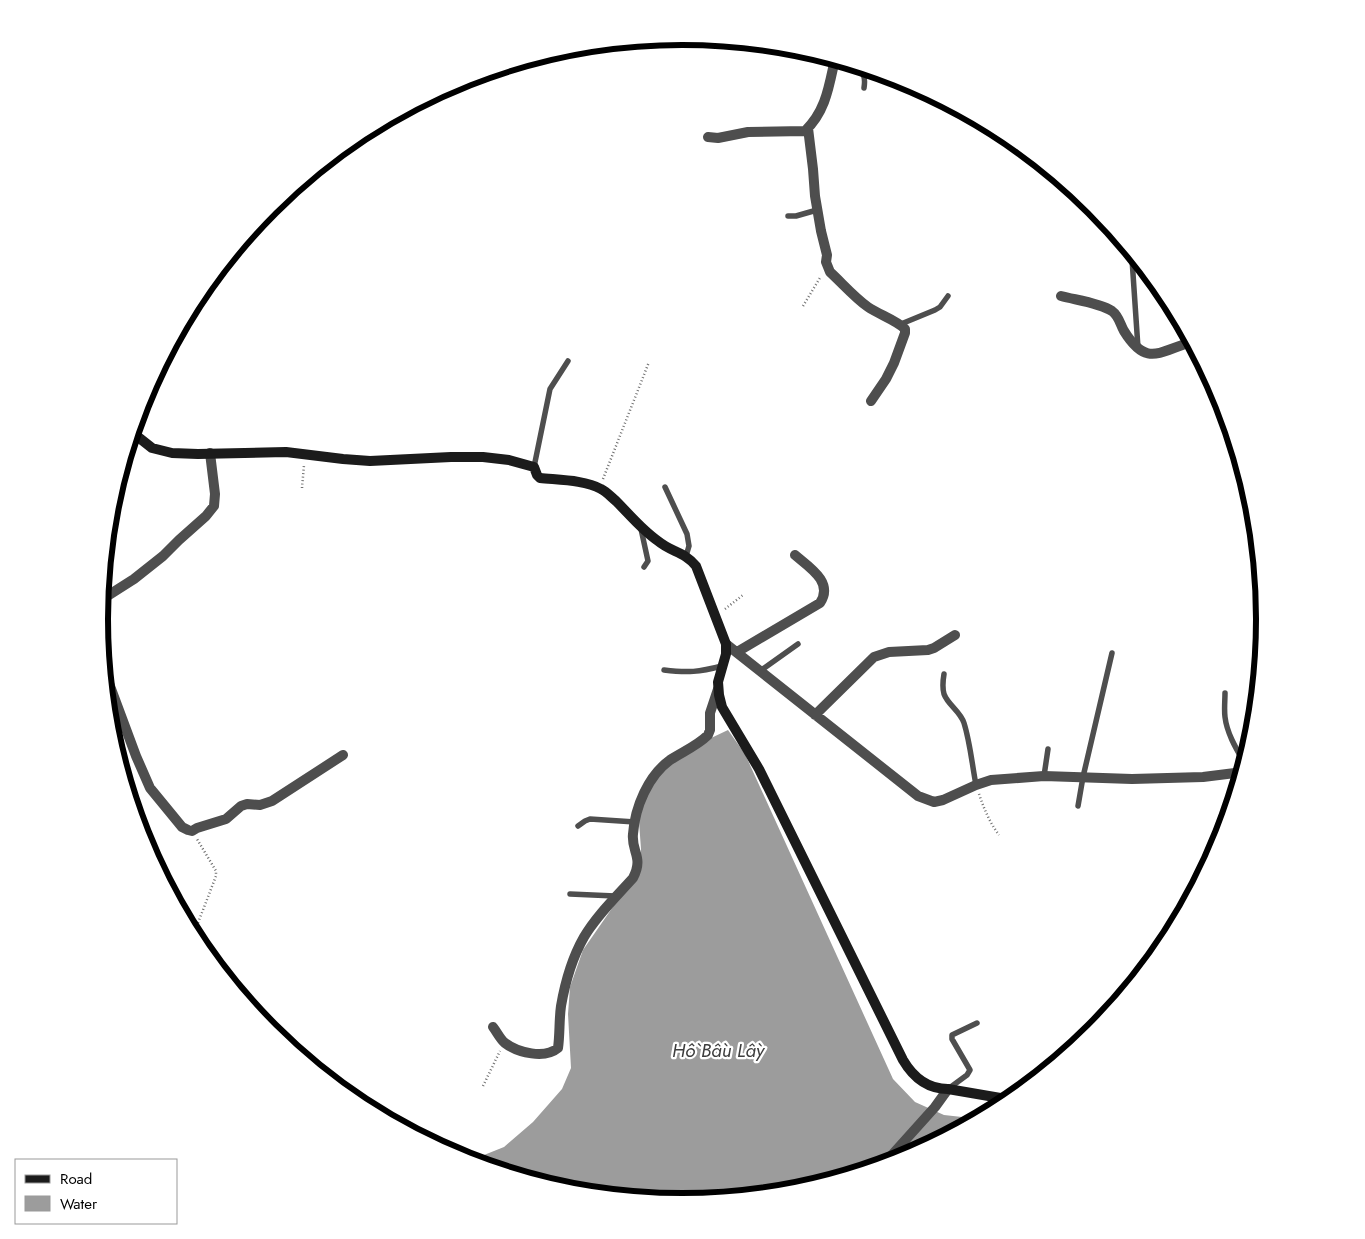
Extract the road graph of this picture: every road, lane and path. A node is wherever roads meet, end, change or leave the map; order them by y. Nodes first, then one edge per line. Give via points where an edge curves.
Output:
1 (833, 66) edge
2 (863, 74) edge
3 (864, 88) dead end
4 (808, 128) junction
5 (708, 137) dead end
6 (817, 210) junction
7 (788, 216) dead end
8 (1132, 263) edge
9 (827, 266) junction
10 (948, 296) dead end
11 (1061, 296) dead end
12 (803, 306) dead end
13 (901, 324) junction
14 (1186, 344) edge
15 (1138, 348) junction
16 (568, 361) dead end
17 (650, 362) dead end
18 (871, 400) dead end
19 (137, 437) edge
20 (210, 453) junction
21 (305, 454) junction
22 (534, 467) junction
23 (664, 487) dead end
24 (302, 488) dead end
25 (599, 488) junction
26 (640, 527) junction
27 (795, 555) dead end
28 (686, 556) junction
29 (644, 567) dead end
30 (109, 595) edge
31 (743, 595) dead end
32 (716, 616) junction
33 (955, 635) dead end
34 (726, 644) junction
35 (798, 644) dead end
36 (737, 652) junction
37 (1112, 653) dead end
38 (722, 666) junction
39 (664, 670) dead end
40 (760, 671) junction
41 (944, 674) dead end
42 (718, 689) junction
43 (1225, 693) dead end
44 (113, 694) edge
45 (815, 715) junction
46 (1048, 749) dead end
47 (343, 755) dead end
48 (1240, 755) edge
49 (1236, 773) edge
50 (1044, 776) junction
51 (1083, 777) junction
52 (976, 785) junction
53 (1078, 806) dead end
54 (635, 822) junction
55 (578, 826) dead end
56 (192, 831) junction
57 (1000, 835) dead end
58 (570, 894) dead end
59 (616, 896) junction
60 (197, 926) edge
61 (977, 1023) dead end
62 (493, 1027) dead end
63 (504, 1042) junction
64 (483, 1086) dead end
65 (948, 1090) junction
66 (1000, 1098) edge
67 (893, 1154) edge

1 - 4 street via 827,94
2 - 3 lane via 866,79
4 - 5 street via 797,132 748,132
4 - 6 street
6 - 7 lane
6 - 9 street
8 - 15 lane
9 - 12 path
9 - 13 street via 866,306
10 - 13 lane via 935,310
11 - 15 street via 1112,311
13 - 18 street via 905,333 894,363
14 - 15 street via 1151,355
16 - 22 lane via 550,389
17 - 25 path
19 - 20 street via 152,448 172,453
20 - 21 street
20 - 30 street via 214,506 163,556
21 - 22 street via 370,461 483,457
21 - 24 path
22 - 25 street via 540,478
23 - 28 lane via 688,534
25 - 26 street
26 - 28 street via 667,548
26 - 29 lane via 648,561
27 - 36 street via 820,577 825,593 823,598 820,603
28 - 32 street via 696,566
31 - 32 path
32 - 34 street
33 - 45 street via 928,650 889,652 874,657
34 - 36 street
34 - 38 street
35 - 40 lane
36 - 40 street
37 - 51 lane
38 - 39 lane via 698,672
38 - 42 street
40 - 45 street
41 - 52 lane via 944,693 964,724
42 - 54 street via 710,713 708,735 655,774 640,802
42 - 65 street via 722,707 759,769 910,1073 924,1083
43 - 48 lane via 1226,725
44 - 56 street via 150,788 182,827
45 - 52 street via 927,800 943,800
46 - 50 lane
47 - 56 street via 272,801 241,806 226,819
49 - 51 street via 1141,779
50 - 51 street
50 - 52 street via 991,780
51 - 53 lane
52 - 57 path via 983,806
54 - 55 lane via 590,819
54 - 59 street via 637,870
56 - 60 path via 216,871
58 - 59 lane
59 - 63 street via 584,937 567,978 558,1048 548,1053 525,1052
61 - 65 lane via 952,1035 970,1070
62 - 63 street
63 - 64 path
65 - 66 street
65 - 67 street

